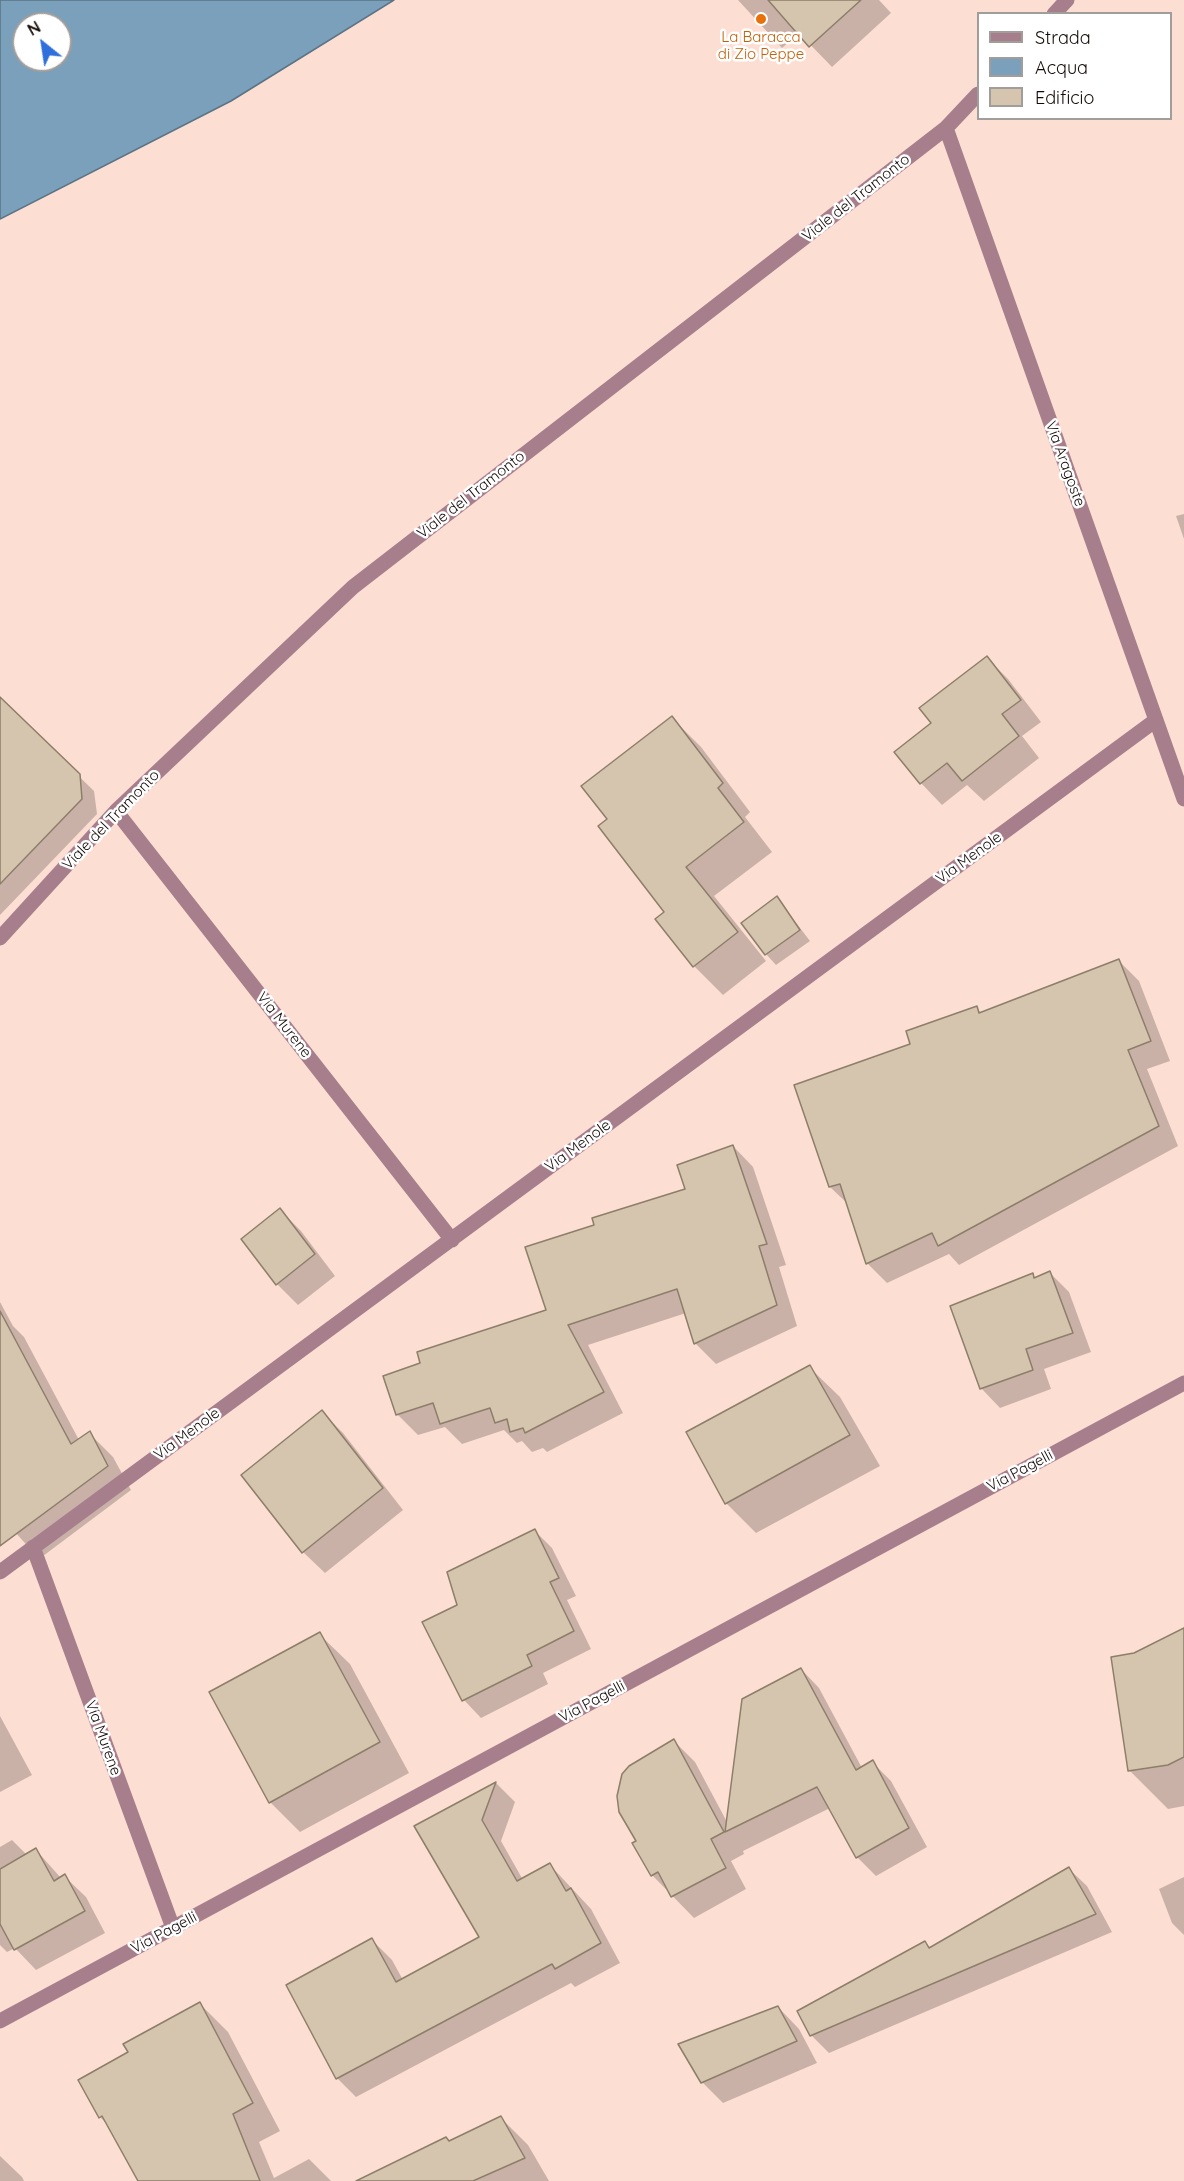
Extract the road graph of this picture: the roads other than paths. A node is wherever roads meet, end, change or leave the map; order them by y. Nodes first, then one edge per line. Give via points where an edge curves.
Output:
1 (1067, 0) edge
2 (1056, 12) edge
3 (977, 95) edge
4 (946, 128) junction
5 (1156, 720) junction
6 (1184, 799) edge
7 (116, 811) junction
8 (0, 938) edge
9 (452, 1240) junction
10 (1184, 1383) edge
11 (33, 1547) junction
12 (0, 1572) edge
13 (173, 1928) junction
14 (0, 2021) edge

1 - 2 street
3 - 4 street, Viale del Tramonto
4 - 5 street, Via Aragoste
4 - 7 street, Viale del Tramonto via 353,587
5 - 6 street, Via Aragoste
5 - 9 street, Via Menole
7 - 8 street, Viale del Tramonto
7 - 9 street, Via Murene
9 - 11 street, Via Menole
10 - 13 street, Via Pagelli
11 - 12 street, Via Menole
11 - 13 street, Via Murene
13 - 14 street, Via Pagelli

